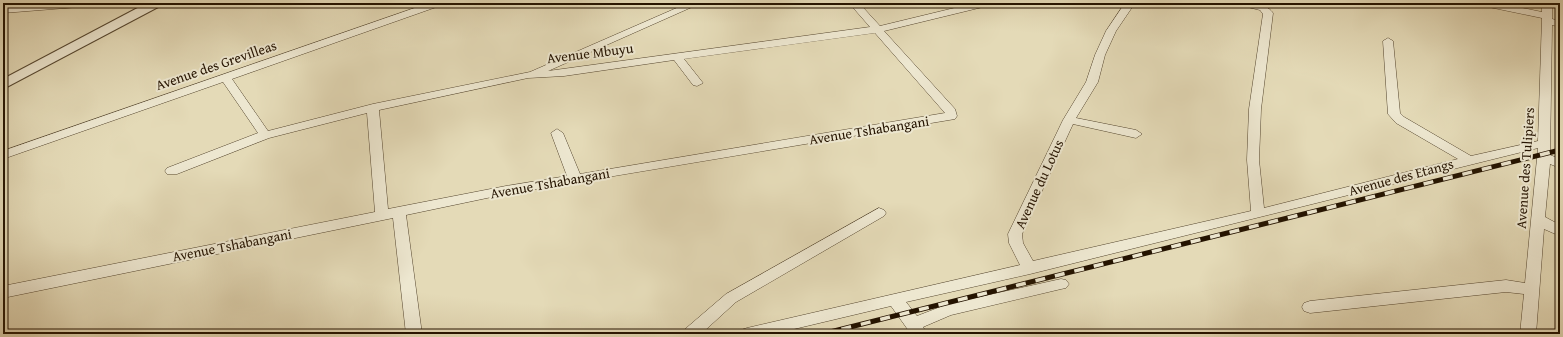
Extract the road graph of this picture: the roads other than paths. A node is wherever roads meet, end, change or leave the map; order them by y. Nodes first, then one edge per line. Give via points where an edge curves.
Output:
1 (91, 3) edge
2 (156, 3) edge
3 (439, 3) edge
4 (696, 3) edge
5 (854, 3) edge
6 (988, 3) edge
7 (1130, 3) edge
8 (1242, 3) edge
9 (1484, 3) edge
10 (3, 10) edge
11 (1547, 13) edge
12 (1560, 24) edge
13 (878, 29) junction
14 (1388, 42) dead end
15 (677, 56) junction
16 (528, 75) junction
17 (225, 77) junction
18 (698, 83) dead end
19 (3, 85) edge
20 (373, 108) junction
21 (1069, 120) junction
22 (557, 133) dead end
23 (1136, 134) dead end
24 (265, 135) junction
25 (1544, 150) junction
26 (3, 155) edge
27 (1469, 160) junction
28 (1560, 164) edge
29 (172, 170) dead end
30 (575, 178) junction
31 (400, 212) junction
32 (879, 213) dead end
33 (1258, 214) junction
34 (382, 215) junction
35 (1538, 219) junction
36 (1560, 231) edge
37 (1030, 269) junction
38 (1061, 284) dead end
39 (1532, 290) junction
40 (3, 292) edge
41 (895, 300) junction
42 (1310, 308) dead end
43 (916, 329) edge
44 (414, 334) edge
45 (690, 334) edge
46 (747, 334) edge
47 (1528, 334) edge

1 - 10 street
2 - 19 street
3 - 17 street, Avenue des Grevilleas
4 - 16 street
5 - 13 street, Avenue Tshabangani
6 - 13 street, Avenue Mbuyu
7 - 21 street, Avenue du Lotus via 1111,31 1092,82
8 - 33 street via 1263,8 1268,13 1256,109 1253,160
9 - 11 street
11 - 12 street
11 - 25 street, Avenue des Tulipiers
13 - 15 street, Avenue Mbuyu
13 - 30 street, Avenue Tshabangani via 951,112 951,116
14 - 27 street via 1394,114 1409,126
15 - 16 street, Avenue Mbuyu via 564,73
15 - 18 street
16 - 20 street, Avenue Mbuyu
17 - 24 street
17 - 26 street, Avenue des Grevilleas
20 - 24 street, Avenue Mbuyu
20 - 34 street
21 - 23 street
21 - 37 street, Avenue du Lotus via 1015,234 1016,243
22 - 30 street
24 - 29 street, Avenue Mbuyu
25 - 27 street, Avenue des Etangs
25 - 28 street
25 - 35 street, Avenue des Tulipiers
27 - 33 street, Avenue des Etangs
30 - 31 street, Avenue Tshabangani
31 - 34 street, Avenue Tshabangani
31 - 44 street
32 - 45 street via 731,298
33 - 37 street, Avenue des Etangs
34 - 40 street, Avenue Tshabangani
35 - 36 street
35 - 39 street, Avenue des Tulipiers
37 - 41 street
38 - 43 street via 948,310
39 - 42 street via 1506,286
39 - 47 street, Avenue des Tulipiers
41 - 43 street
41 - 46 street

